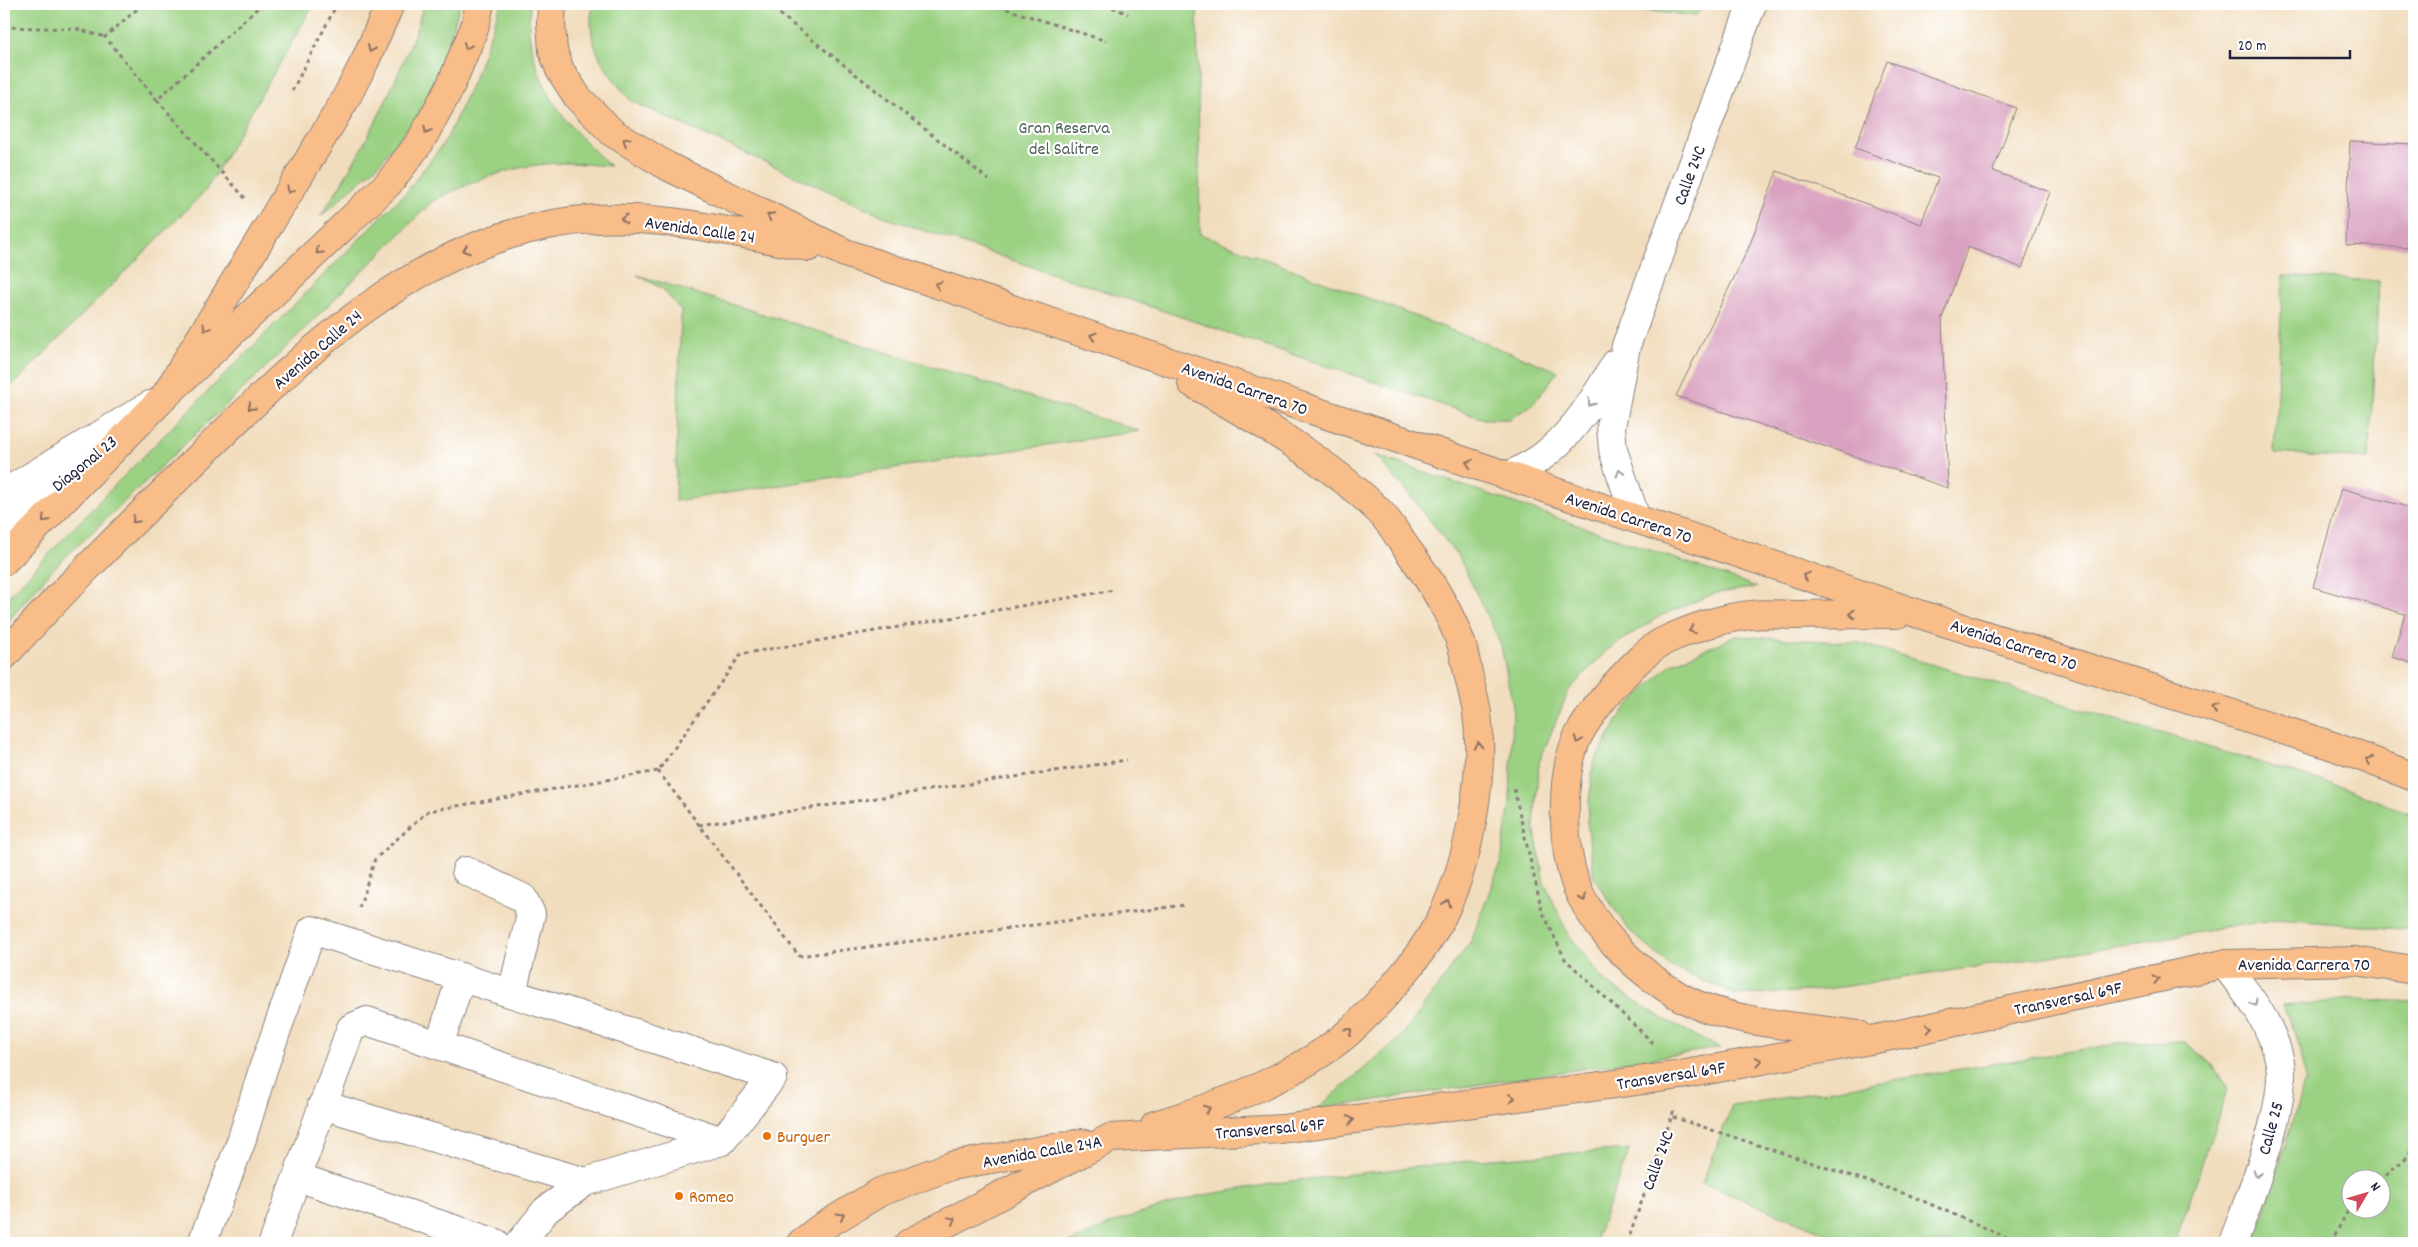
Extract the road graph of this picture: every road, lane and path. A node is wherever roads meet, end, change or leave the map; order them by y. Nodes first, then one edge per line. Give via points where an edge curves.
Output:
1 (143, 4) edge
2 (262, 4) edge
3 (337, 4) edge
4 (390, 4) edge
5 (480, 4) edge
6 (552, 4) edge
7 (767, 4) edge
8 (992, 4) edge
9 (1105, 4) edge
10 (1752, 4) edge
11 (1128, 14) dead end
12 (4, 27) edge
13 (105, 37) junction
14 (1106, 41) dead end
15 (292, 91) dead end
16 (157, 100) junction
17 (989, 180) dead end
18 (269, 225) junction
19 (845, 253) junction
20 (1626, 346) junction
21 (1139, 352) junction
22 (165, 396) junction
23 (1509, 476) junction
24 (4, 493) edge
25 (1636, 519) junction
26 (4, 529) edge
27 (4, 561) edge
28 (1114, 590) dead end
29 (1918, 614) junction
30 (4, 656) edge
31 (1127, 760) dead end
32 (658, 771) junction
33 (2414, 777) edge
34 (699, 824) junction
35 (466, 871) dead end
36 (1185, 905) dead end
37 (348, 942) junction
38 (2224, 964) junction
39 (2414, 970) edge
40 (461, 977) junction
41 (512, 993) junction
42 (1881, 1038) junction
43 (440, 1044) junction
44 (1681, 1075) junction
45 (322, 1105) junction
46 (1673, 1117) junction
47 (1110, 1138) junction
48 (722, 1141) junction
49 (2414, 1143) edge
50 (2390, 1172) edge
51 (297, 1177) junction
52 (586, 1182) junction
53 (2342, 1220) edge
54 (202, 1243) edge
55 (272, 1243) edge
56 (496, 1243) edge
57 (520, 1243) edge
58 (801, 1243) edge
59 (909, 1243) edge
60 (1626, 1243) edge
61 (2020, 1243) edge
62 (2233, 1243) edge
63 (2331, 1243) edge

1 - 13 path
2 - 16 path
3 - 15 path
4 -> 18 main road via 345,100
5 -> 22 main road via 474,28 450,87 420,142 388,184
19 -> 6 main road, Avenida Calle 24 via 666,166 613,133 578,98 560,70 553,51
7 - 17 path
8 - 14 path
9 - 11 path
10 - 20 street, Calle 24C
12 - 13 path via 77,29
13 - 16 path
16 - 18 path
18 -> 22 main road
21 -> 19 main road, Avenida Carrera 70
19 -> 30 main road, Avenida Calle 24 via 683,222 624,218 558,223 508,235 450,257 375,300 326,338 127,528
20 -> 23 street, Calle 24C via 1592,402 1570,430 1548,452
25 -> 20 street, Calle 24C via 1613,450 1611,427
23 -> 21 main road, Avenida Carrera 70
47 -> 21 main road via 1206,1111 1277,1078 1349,1032 1421,952 1445,911 1460,869 1478,775 1477,714 1461,643 1432,583 1380,512 1310,456 1257,420
22 - 24 street
22 - 26 street, Diagonal 23
22 -> 27 main road
23 - 25 main road, Avenida Carrera 70
29 -> 25 main road, Avenida Carrera 70
28 - 32 path via 741,654
33 -> 29 main road, Avenida Carrera 70 via 2333,746
29 -> 42 main road via 1750,615 1699,627 1662,642 1632,667 1603,698 1578,737 1568,774 1564,818 1567,853 1580,896 1598,924 1648,976 1681,997 1719,1014
31 - 34 path
32 - 34 path
32 - 37 path via 428,810 375,859
34 - 36 path via 798,956
35 - 41 street via 523,898 531,914
37 - 40 street
37 - 54 street via 312,930 241,1142
38 - 39 main road, Avenida Carrera 70 via 2355,961
42 -> 38 main road, Transversal 69F
38 -> 62 street, Calle 25 via 2253,1000 2270,1032 2280,1064 2278,1109
40 - 41 street
40 - 43 street
41 - 48 street via 774,1077
44 -> 42 main road, Transversal 69F
43 - 45 street via 368,1021 350,1028
43 - 48 street
44 - 46 path, Calle 24C
47 -> 44 main road, Transversal 69F via 1282,1130
45 - 51 street
45 - 52 street
46 - 60 path, Calle 24C
46 - 61 path via 1909,1195
58 -> 47 main road, Avenida Calle 24A via 880,1192 951,1166
59 -> 47 main road, Avenida Calle 24A
48 - 52 street
49 - 50 path via 2410,1155
51 - 55 street
51 - 56 street
52 - 57 street via 546,1210
53 - 63 path

